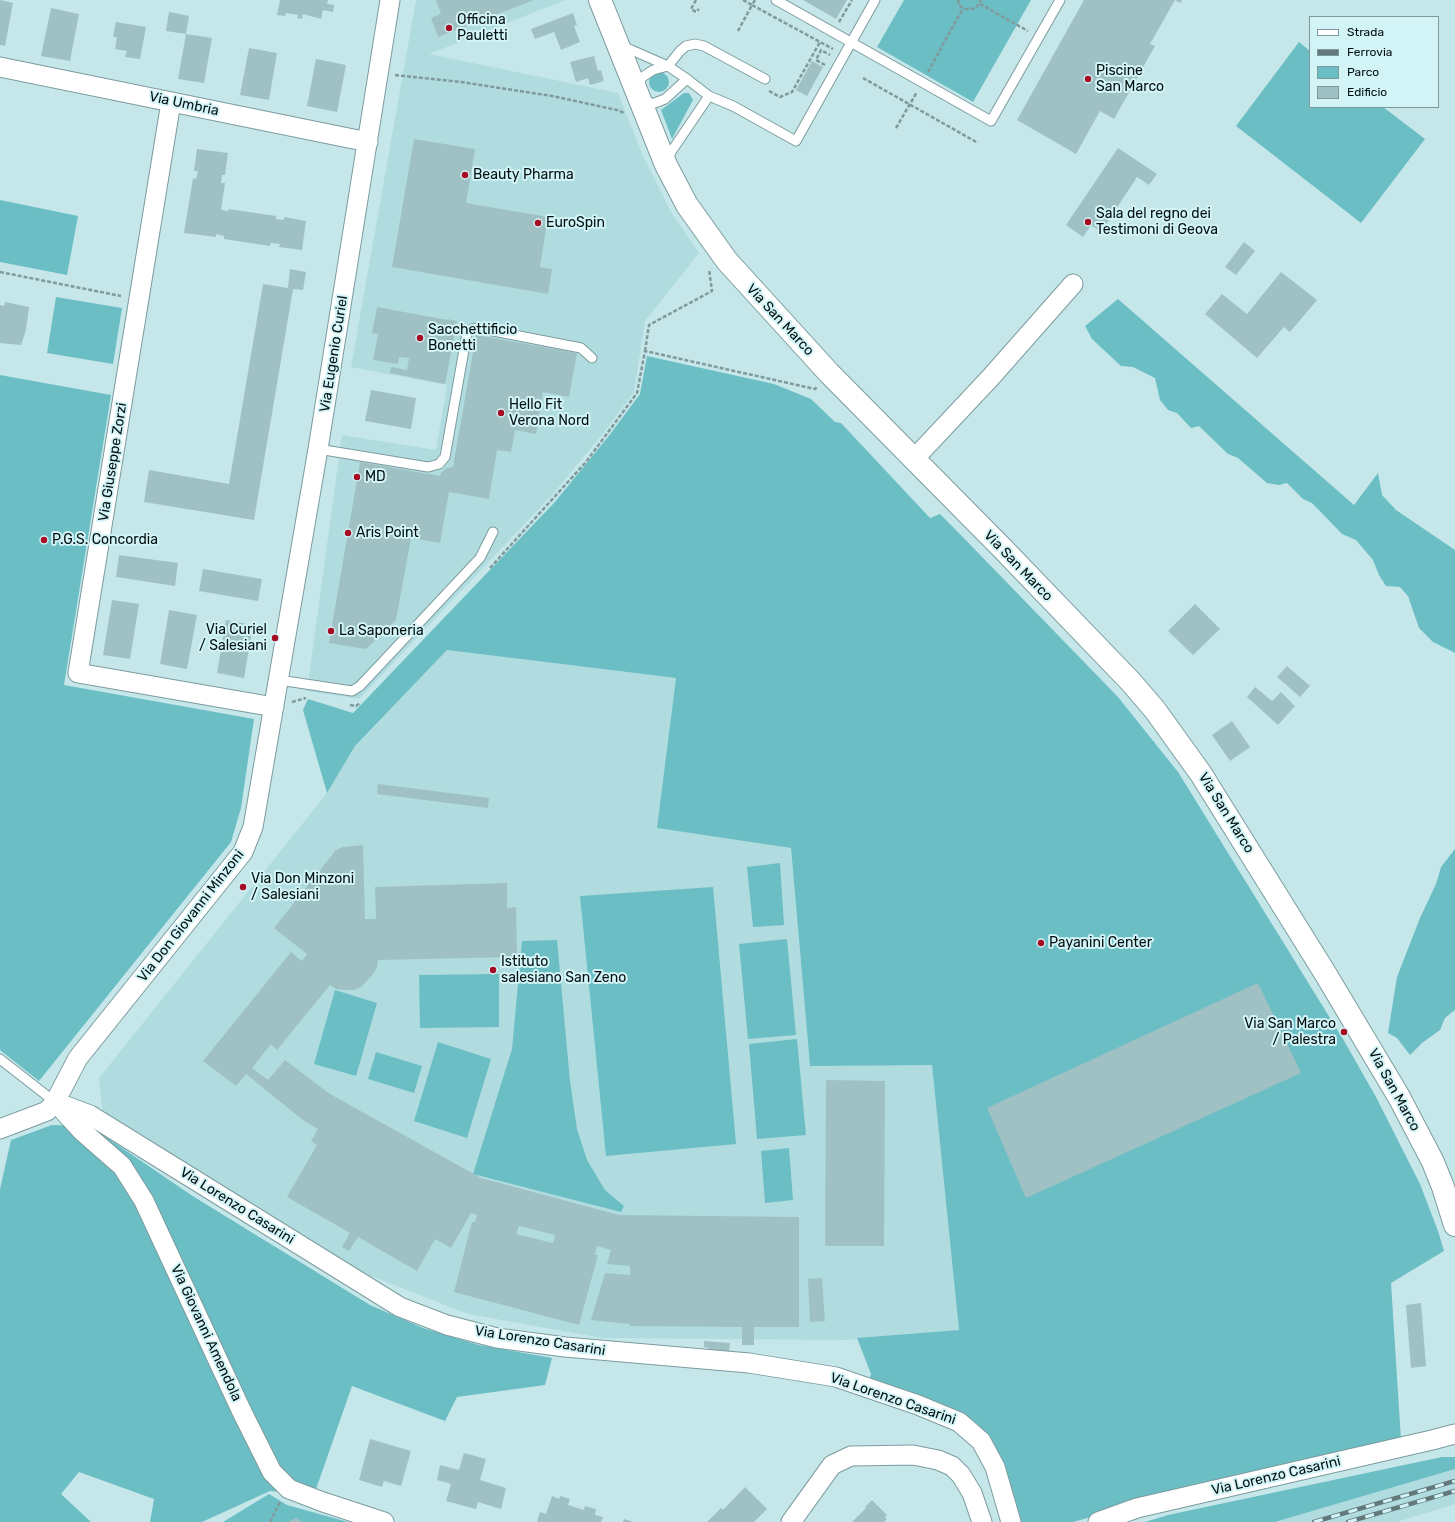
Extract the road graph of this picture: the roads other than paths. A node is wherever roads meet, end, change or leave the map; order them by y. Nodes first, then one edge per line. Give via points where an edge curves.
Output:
1 (390, 0) edge
2 (600, 0) edge
3 (776, 0) edge
4 (875, 0) edge
5 (1060, 0) edge
6 (617, 43) junction
7 (852, 43) junction
8 (668, 66) junction
9 (0, 67) edge
10 (688, 79) junction
11 (765, 79) dead end
12 (638, 94) junction
13 (709, 96) junction
14 (171, 102) junction
15 (368, 142) junction
16 (666, 165) junction
17 (1073, 284) dead end
18 (592, 358) dead end
19 (318, 449) junction
20 (914, 459) junction
21 (493, 532) dead end
22 (279, 680) junction
23 (274, 707) junction
24 (0, 1059) edge
25 (55, 1102) junction
26 (0, 1129) edge
27 (1455, 1225) edge
28 (1455, 1434) edge
29 (384, 1522) edge
30 (791, 1522) edge
31 (982, 1522) edge
32 (1011, 1522) edge
33 (1098, 1522) edge

1 - 15 street, Via Eugenio Curiel
2 - 6 main road, Via San Marco
3 - 7 lane
4 - 7 lane
5 - 7 lane via 991,121
6 - 8 lane
6 - 12 main road, Via San Marco
7 - 13 lane via 796,141 733,106
8 - 10 lane
8 - 11 lane via 686,46 695,44 704,46
8 - 12 lane via 653,70 641,78
9 - 14 street, Via Umbria
10 - 12 lane via 665,99 652,104
10 - 13 lane
12 - 16 main road, Via San Marco
13 - 16 lane via 671,152
14 - 15 street, Via Umbria
14 - 23 street, Via Giuseppe Zorzi via 78,673
15 - 19 street, Via Eugenio Curiel
16 - 20 main road, Via San Marco via 686,204 727,261 829,373
17 - 20 street
18 - 19 lane via 581,348 478,328 472,329 467,333 445,457 440,464 428,467
19 - 22 street, Via Eugenio Curiel
20 - 27 main road, Via San Marco via 1131,682 1197,768 1242,837 1399,1098 1432,1162
21 - 22 lane via 480,558 360,686 352,691
22 - 23 street, Via Eugenio Curiel
23 - 25 street, Via Don Giovanni Minzoni via 253,827 243,852 78,1058
24 - 25 lane
25 - 26 street via 37,1116
25 - 29 street, Via Giovanni Amendola via 82,1131 122,1166 144,1201 272,1472 289,1489
25 - 32 street, Via Lorenzo Casarini via 90,1115 400,1307 447,1325 497,1338 565,1347 749,1363 836,1377 959,1422 981,1441 995,1467
28 - 33 street, Via Lorenzo Casarini via 1137,1508
30 - 31 street via 832,1465 851,1456 913,1455 952,1466 972,1493

